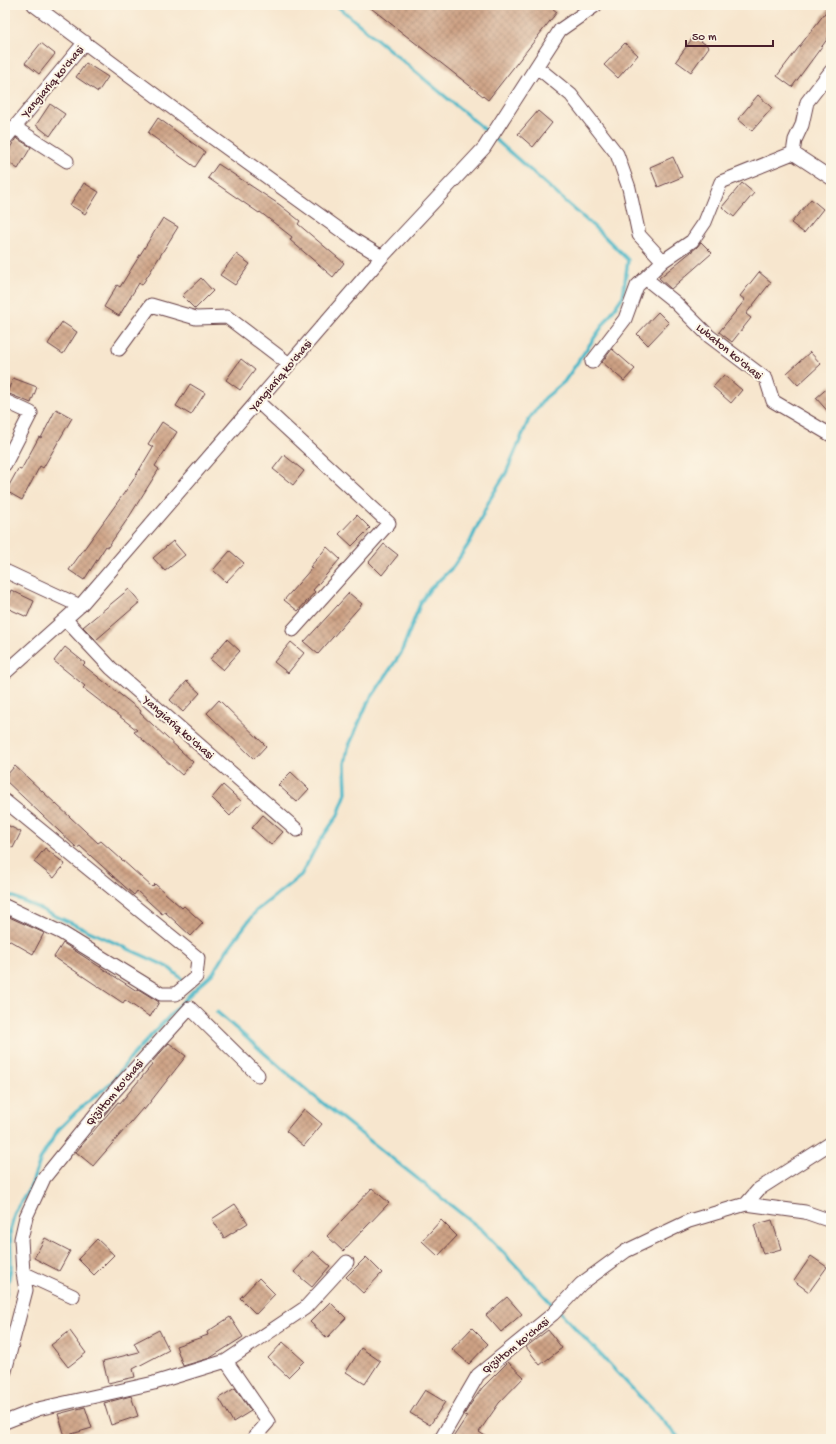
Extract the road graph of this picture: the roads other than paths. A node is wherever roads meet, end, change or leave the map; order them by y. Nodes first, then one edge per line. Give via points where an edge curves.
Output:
1 (34, 5) edge
2 (596, 5) edge
3 (85, 42) junction
4 (537, 67) junction
5 (831, 71) edge
6 (14, 127) junction
7 (5, 139) edge
8 (793, 153) junction
9 (67, 161) dead end
10 (831, 178) edge
11 (382, 257) junction
12 (663, 261) junction
13 (645, 278) junction
14 (119, 349) dead end
15 (592, 362) dead end
16 (289, 364) junction
17 (5, 401) edge
18 (257, 401) junction
19 (831, 435) edge
20 (5, 464) edge
21 (5, 571) edge
22 (80, 606) junction
23 (66, 620) junction
24 (293, 630) dead end
25 (5, 673) edge
26 (5, 801) edge
27 (297, 830) dead end
28 (5, 906) edge
29 (258, 1075) dead end
30 (831, 1143) edge
31 (746, 1204) junction
32 (831, 1222) edge
33 (347, 1262) dead end
34 (23, 1273) junction
35 (73, 1296) dead end
36 (226, 1361) junction
37 (5, 1371) edge
38 (5, 1422) edge
39 (253, 1439) edge
40 (441, 1439) edge

1 - 3 street
2 - 4 street, Yangiariq ko'chasi via 560,30
3 - 6 street, Yangiariq ko'chasi
3 - 11 street via 206,133 354,240
4 - 11 street, Yangiariq ko'chasi via 484,148
4 - 12 street via 571,94 617,154 629,188 639,235
5 - 8 street via 807,102
6 - 7 street, Yangiariq ko'chasi
6 - 9 street
8 - 10 street
8 - 12 street via 721,182 705,222 692,241
11 - 16 street, Yangiariq ko'chasi
12 - 13 street
13 - 15 street via 637,286 625,319
13 - 19 street, Lubaton ko'chasi via 675,302 709,336 766,379 773,401
14 - 16 street via 150,305 196,318 227,316
16 - 18 street, Yangiariq ko'chasi
17 - 20 street via 31,413
18 - 22 street, Yangiariq ko'chasi
18 - 24 street via 389,523
21 - 22 street
22 - 23 street, Yangiariq ko'chasi
23 - 25 street, Yangiariq ko'chasi
23 - 27 street, Yangiariq ko'chasi via 111,668
26 - 28 street via 198,958 196,977 176,994 161,994 62,933
29 - 34 street, Qiziltom ko'chasi via 190,1008 112,1094 44,1178 26,1217 21,1239
30 - 31 street via 759,1189
31 - 32 street via 805,1212
31 - 40 street, Qiziltom ko'chasi via 689,1221 626,1251 581,1284 553,1314 478,1375
33 - 36 street via 304,1308
34 - 35 street
34 - 37 street, Qiziltom ko'chasi via 26,1290
36 - 38 street via 154,1382 38,1409
36 - 39 street via 268,1422

